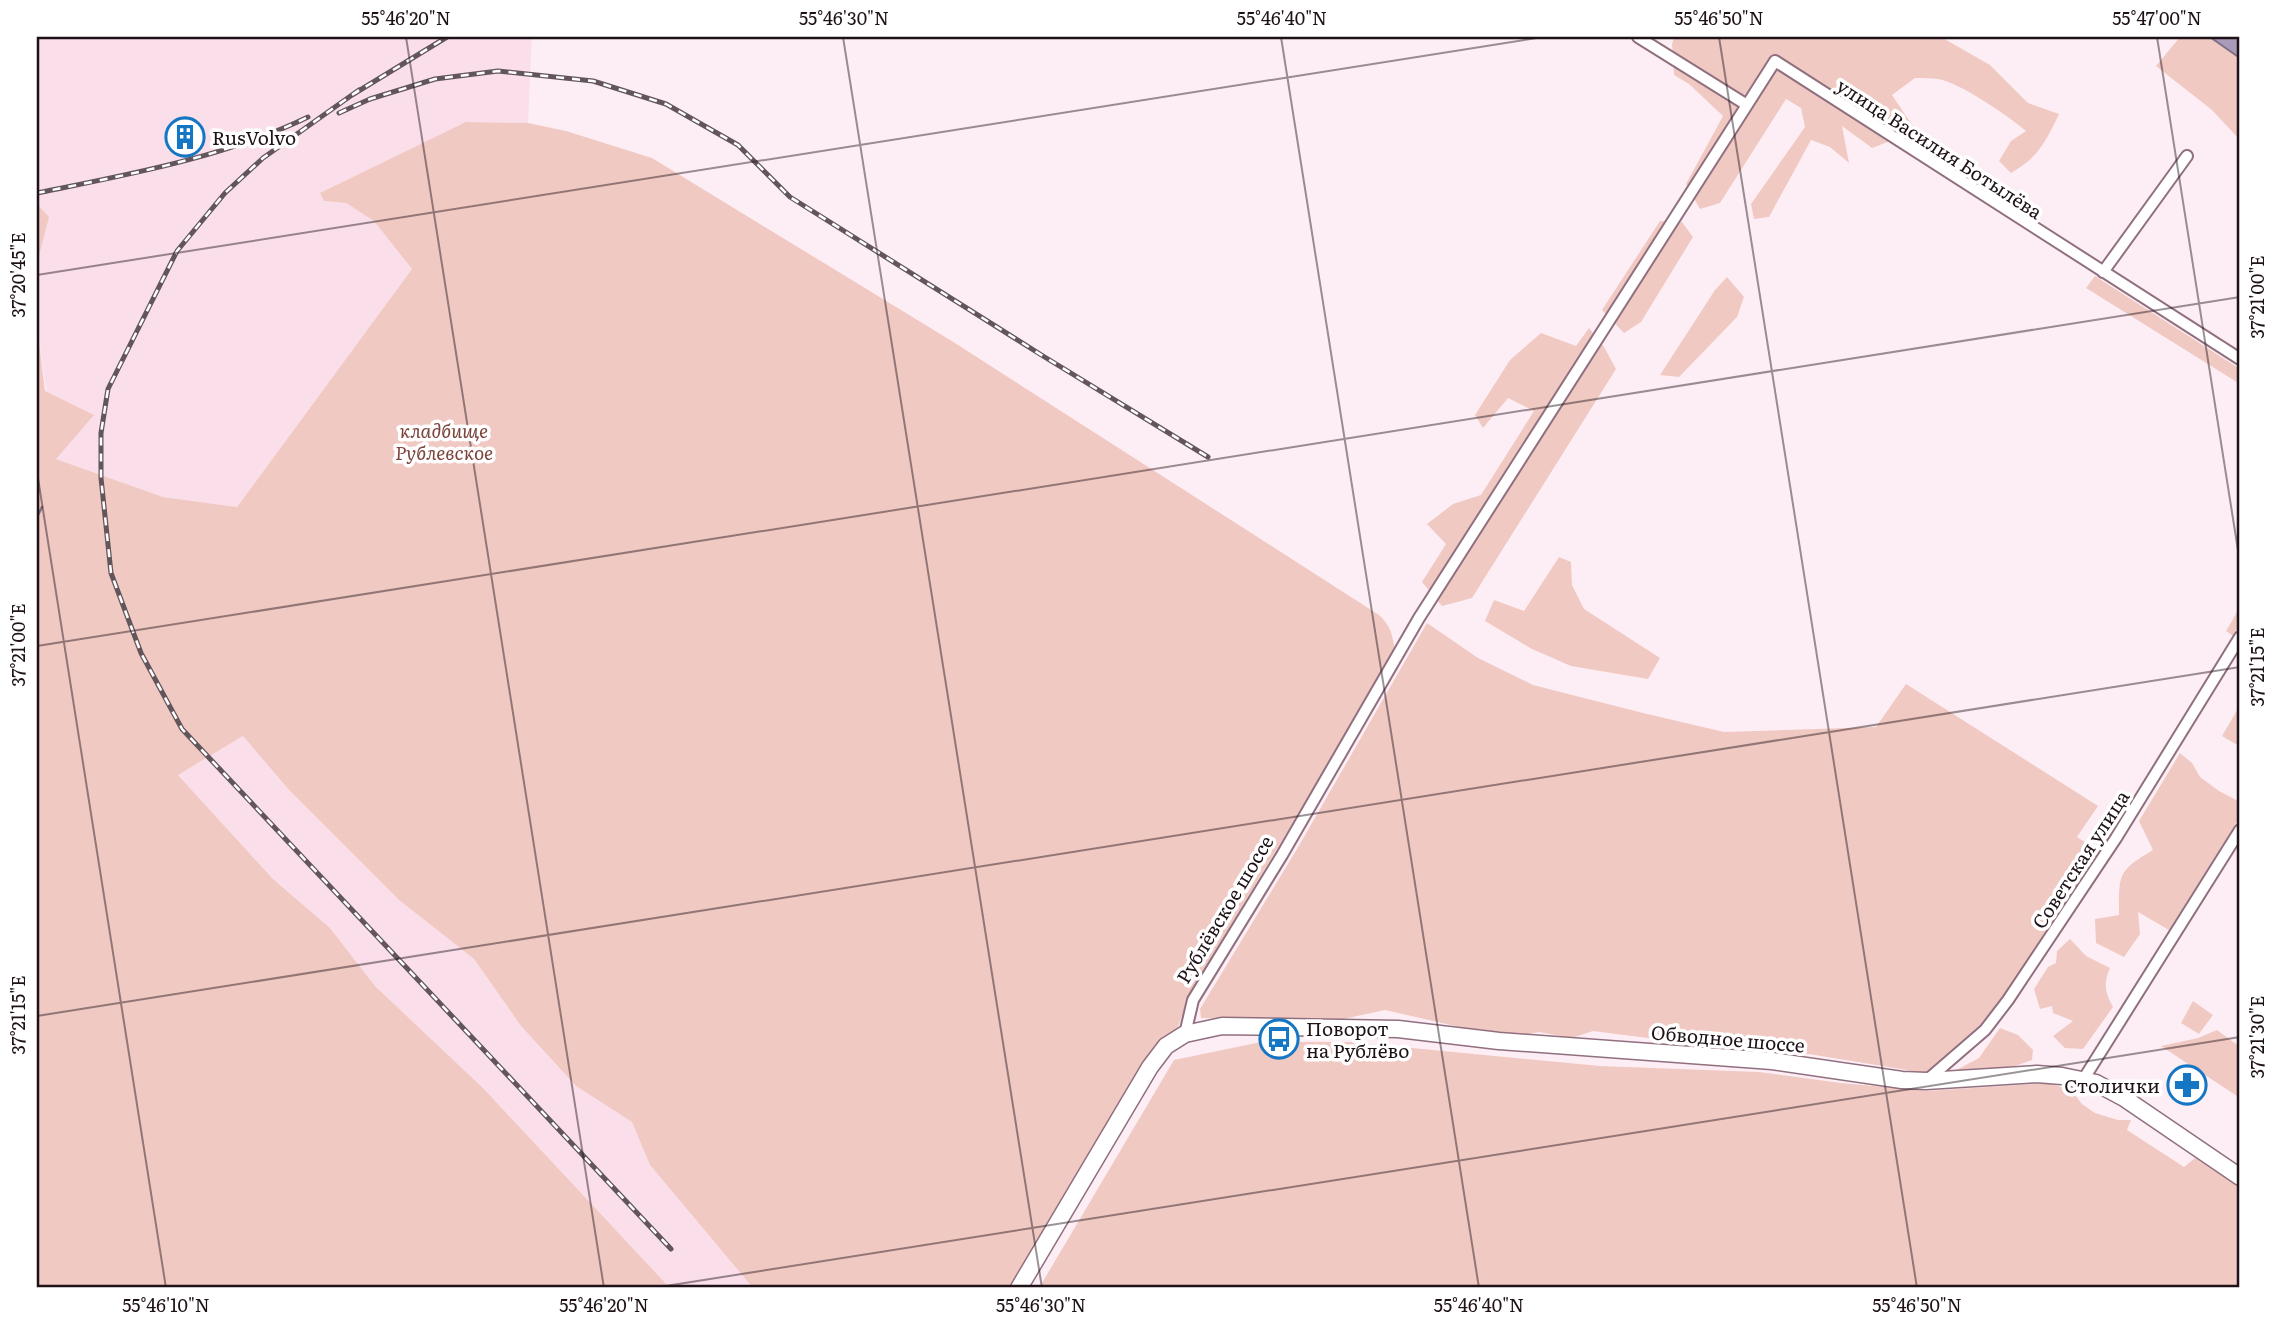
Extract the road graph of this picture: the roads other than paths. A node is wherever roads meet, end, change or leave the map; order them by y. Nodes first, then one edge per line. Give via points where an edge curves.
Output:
1 (1638, 37) edge
2 (1747, 105) junction
3 (2187, 156) dead end
4 (2103, 272) junction
5 (2240, 359) edge
6 (2240, 637) edge
7 (2240, 830) edge
8 (1185, 1034) junction
9 (2084, 1080) junction
10 (1926, 1081) junction
11 (2240, 1177) edge
12 (1018, 1288) edge

1 - 2 street
2 - 4 street, улица Василия Ботылёва via 1775,61
2 - 8 street, Рублёвское шоссе via 1419,618 1193,1000
3 - 4 street
4 - 5 street, улица Василия Ботылёва
6 - 10 street, Советская улица via 2116,838 2008,1000 1985,1030
7 - 9 street
8 - 10 street, Обводное шоссе via 1222,1026 1398,1029 1772,1061
8 - 12 street via 1166,1046 1150,1067
9 - 10 street, Обводное шоссе via 2038,1074
9 - 11 street, Обводное шоссе via 2124,1098

